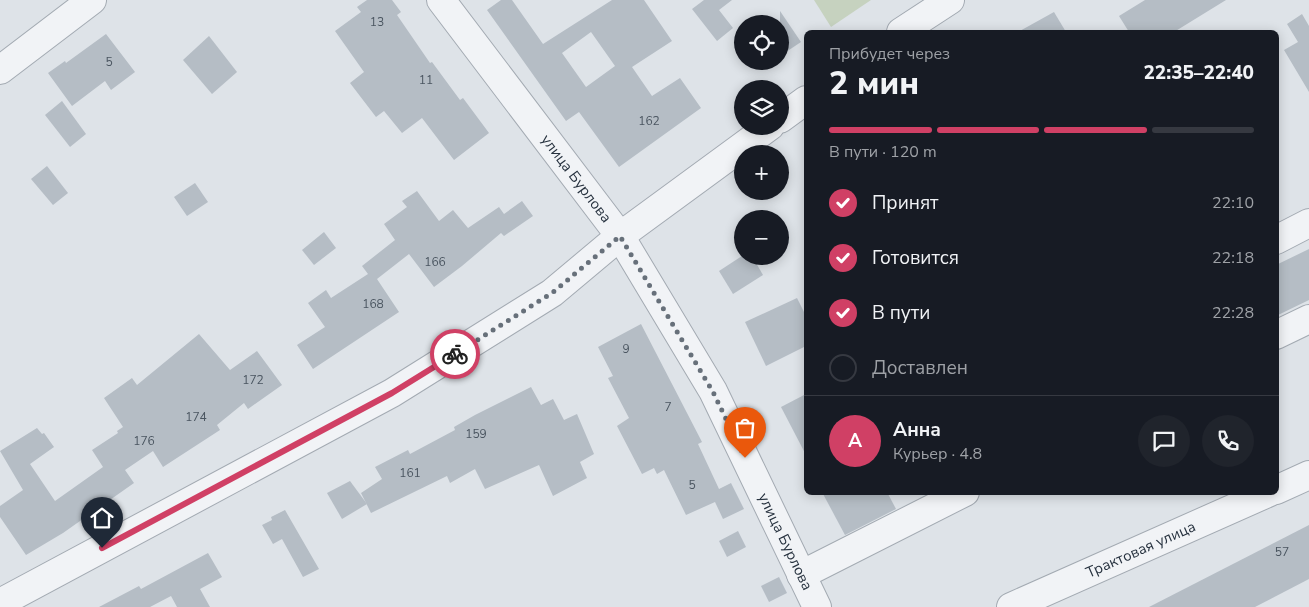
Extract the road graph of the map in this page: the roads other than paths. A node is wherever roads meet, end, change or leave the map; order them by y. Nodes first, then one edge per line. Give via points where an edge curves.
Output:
1 (92, 0) edge
2 (441, 0) edge
3 (950, 0) edge
4 (904, 30) edge
5 (0, 70) edge
6 (804, 101) edge
7 (789, 112) edge
8 (758, 135) edge
9 (1309, 223) edge
10 (620, 236) junction
11 (1279, 238) edge
12 (1309, 319) edge
13 (1279, 334) edge
14 (1309, 476) edge
15 (1279, 489) edge
16 (959, 495) edge
17 (1263, 495) edge
18 (801, 575) junction
19 (0, 603) edge
20 (817, 607) edge
21 (1011, 607) edge

1 - 5 street
2 - 10 street, улица Бурлова
3 - 4 street
6 - 7 street
8 - 10 street
9 - 11 street
10 - 18 street, улица Бурлова via 713,392
10 - 19 street via 552,293 392,393
12 - 13 street
14 - 15 street
16 - 18 street
17 - 21 street, Трактовая улица
18 - 20 street, улица Бурлова

